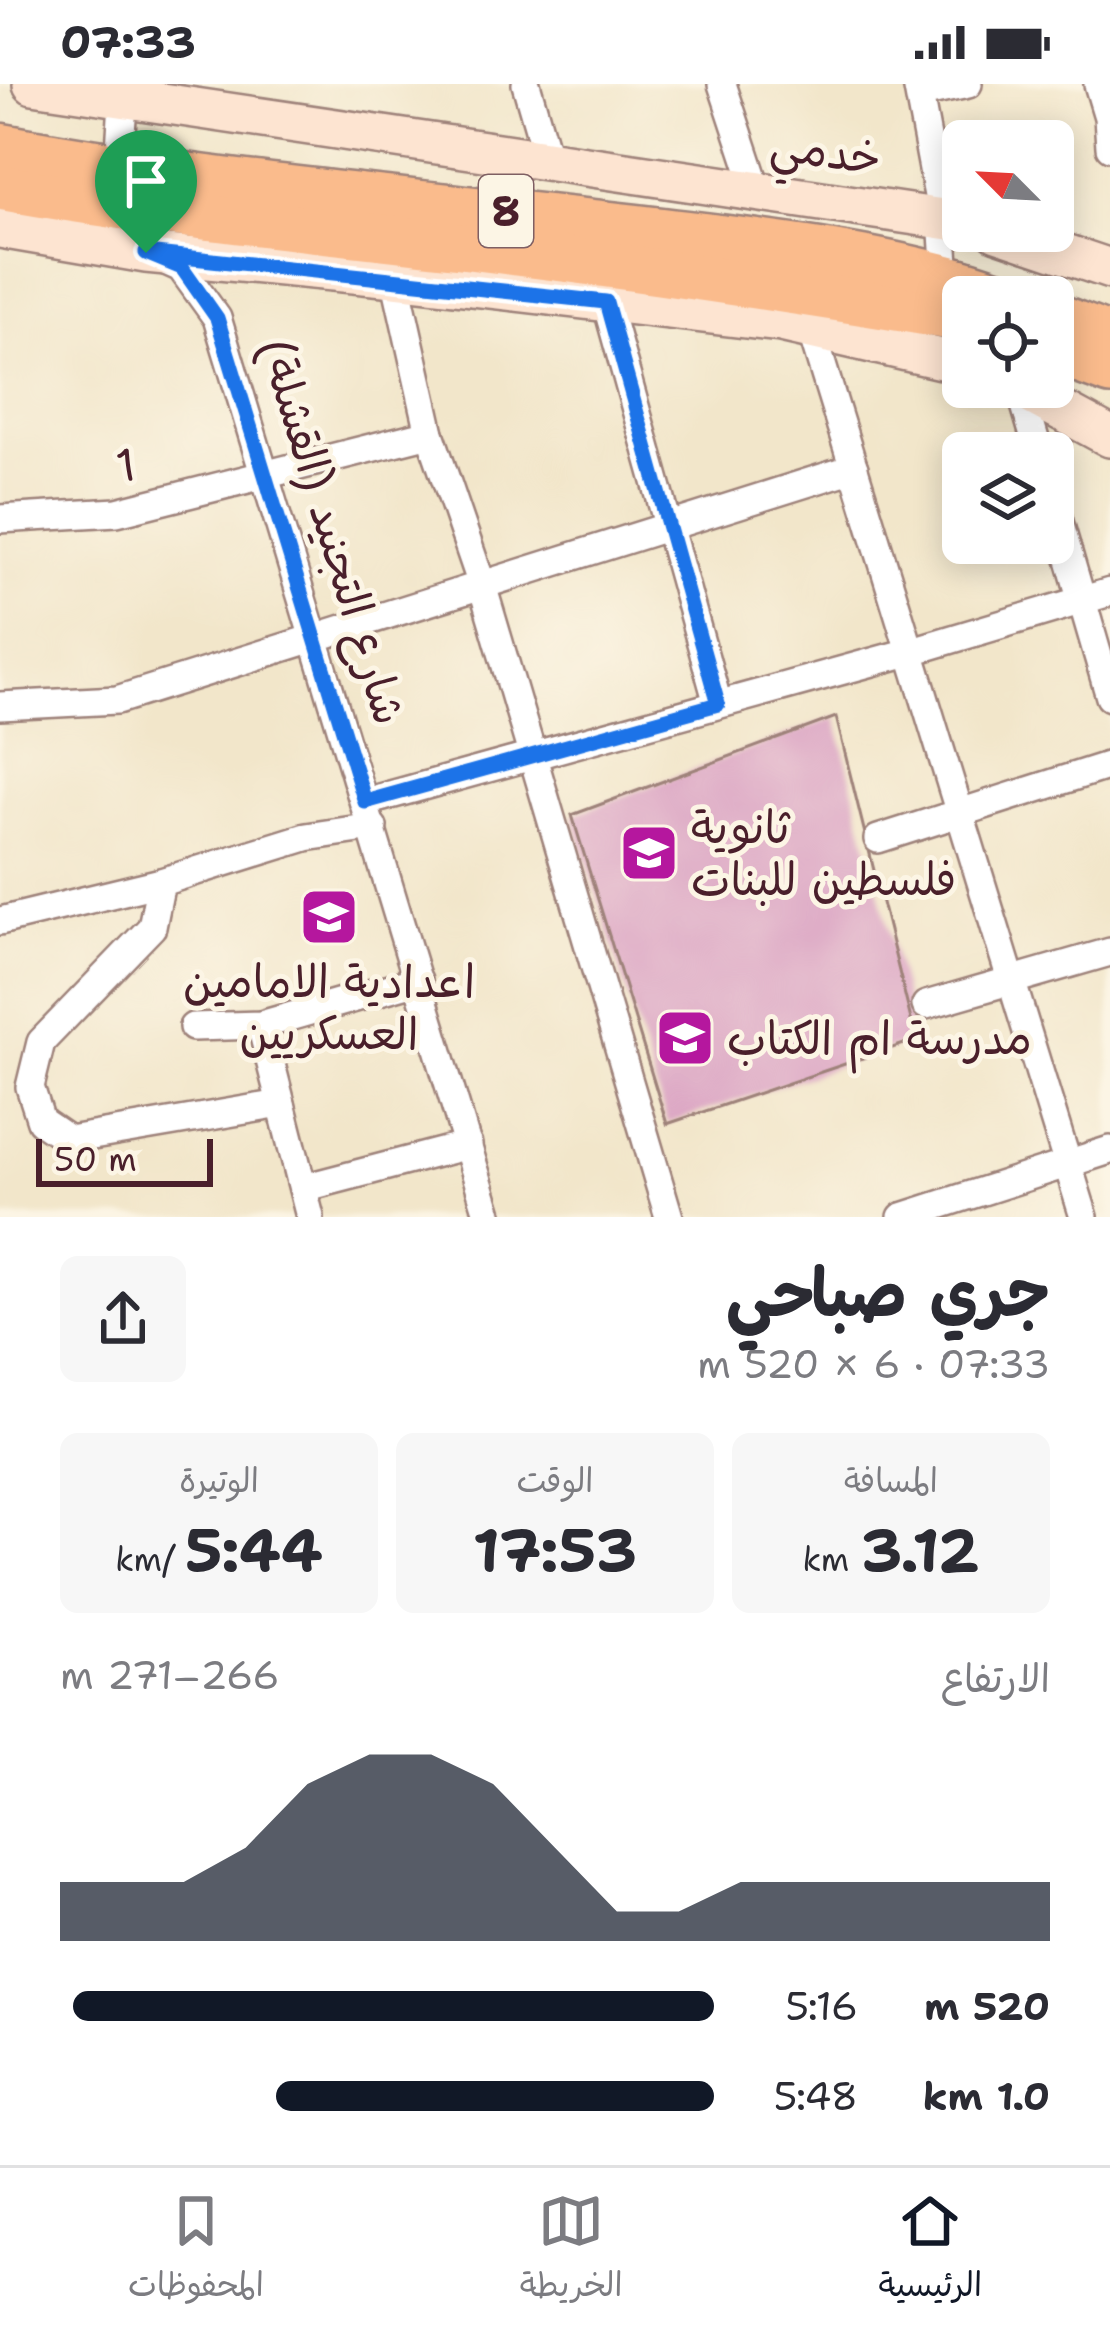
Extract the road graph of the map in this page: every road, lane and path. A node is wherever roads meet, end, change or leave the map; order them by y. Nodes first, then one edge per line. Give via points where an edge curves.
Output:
1 (33, 84) edge
2 (526, 84) edge
3 (722, 84) edge
4 (968, 84) edge
5 (1098, 84) edge
6 (918, 89) edge
7 (123, 91) edge
8 (0, 146) edge
9 (1110, 147) edge
10 (548, 160) junction
11 (118, 168) junction
12 (942, 178) edge
13 (0, 188) edge
14 (757, 190) junction
15 (942, 217) edge
16 (0, 228) edge
17 (1059, 252) edge
18 (146, 253) junction
19 (1110, 269) edge
20 (395, 277) junction
21 (942, 295) edge
22 (942, 298) edge
23 (606, 302) junction
24 (1081, 327) edge
25 (811, 329) junction
26 (942, 359) edge
27 (1110, 372) edge
28 (1057, 408) edge
29 (430, 433) junction
30 (1110, 437) edge
31 (854, 469) junction
32 (266, 474) junction
33 (0, 519) edge
34 (667, 527) junction
35 (1072, 564) edge
36 (482, 585) junction
37 (1110, 592) edge
38 (1082, 599) junction
39 (315, 637) junction
40 (909, 652) junction
41 (1110, 697) edge
42 (718, 704) junction
43 (0, 706) edge
44 (533, 755) junction
45 (1110, 765) edge
46 (958, 812) junction
47 (369, 814) junction
48 (878, 839) dead end
49 (161, 882) junction
50 (0, 921) edge
51 (1110, 952) edge
52 (418, 980) junction
53 (1009, 981) junction
54 (926, 1005) dead end
55 (261, 1025) junction
56 (194, 1027) dead end
57 (281, 1104) junction
58 (467, 1145) junction
59 (1110, 1150) edge
60 (1065, 1163) junction
61 (303, 1188) junction
62 (310, 1217) edge
63 (489, 1217) edge
64 (669, 1217) edge
65 (902, 1217) edge
66 (1084, 1217) edge

1 - 7 main road, خدمي
2 - 10 street
3 - 14 street
4 - 6 street
5 - 9 street
6 - 12 street
7 - 10 main road, خدمي
7 - 11 street
8 - 11 highway, 8
10 - 14 main road, خدمي
11 - 21 highway, 8 via 782,245
13 - 22 highway, 8 via 733,282
14 - 15 main road, خدمي
16 - 18 main road, شارع التجنيد (القشلة)
17 - 19 main road
18 - 20 main road
18 - 32 street, شارع التجنيد (القشلة) via 182,268 217,318
20 - 23 main road
20 - 29 street
23 - 25 main road
23 - 34 street
24 - 27 highway
25 - 26 main road
25 - 31 street
28 - 30 main road
29 - 32 street, 1
29 - 36 street
31 - 34 street
31 - 40 street
32 - 33 street, 1 via 116,512
32 - 39 street, شارع التجنيد (القشلة)
34 - 36 street
34 - 42 street
35 - 38 street
36 - 39 street
36 - 44 street
37 - 38 street
38 - 40 street
38 - 41 street
39 - 43 street via 117,700
39 - 47 street, شارع التجنيد (القشلة)
40 - 42 street
40 - 46 street
42 - 44 street
44 - 47 street
44 - 64 street
45 - 46 street
46 - 48 street
46 - 53 street
47 - 49 street
47 - 52 street, شارع التجنيد (القشلة)
49 - 50 street
49 - 57 street via 152,927 41,1042 30,1087 41,1121 69,1140
51 - 53 street
52 - 55 street
52 - 58 street, شارع التجنيد (القشلة)
53 - 54 street
53 - 60 street
55 - 56 street
55 - 57 street
57 - 61 street
58 - 61 street
58 - 63 street, شارع التجنيد (القشلة)
59 - 60 street
60 - 65 street
60 - 66 street
61 - 62 street

